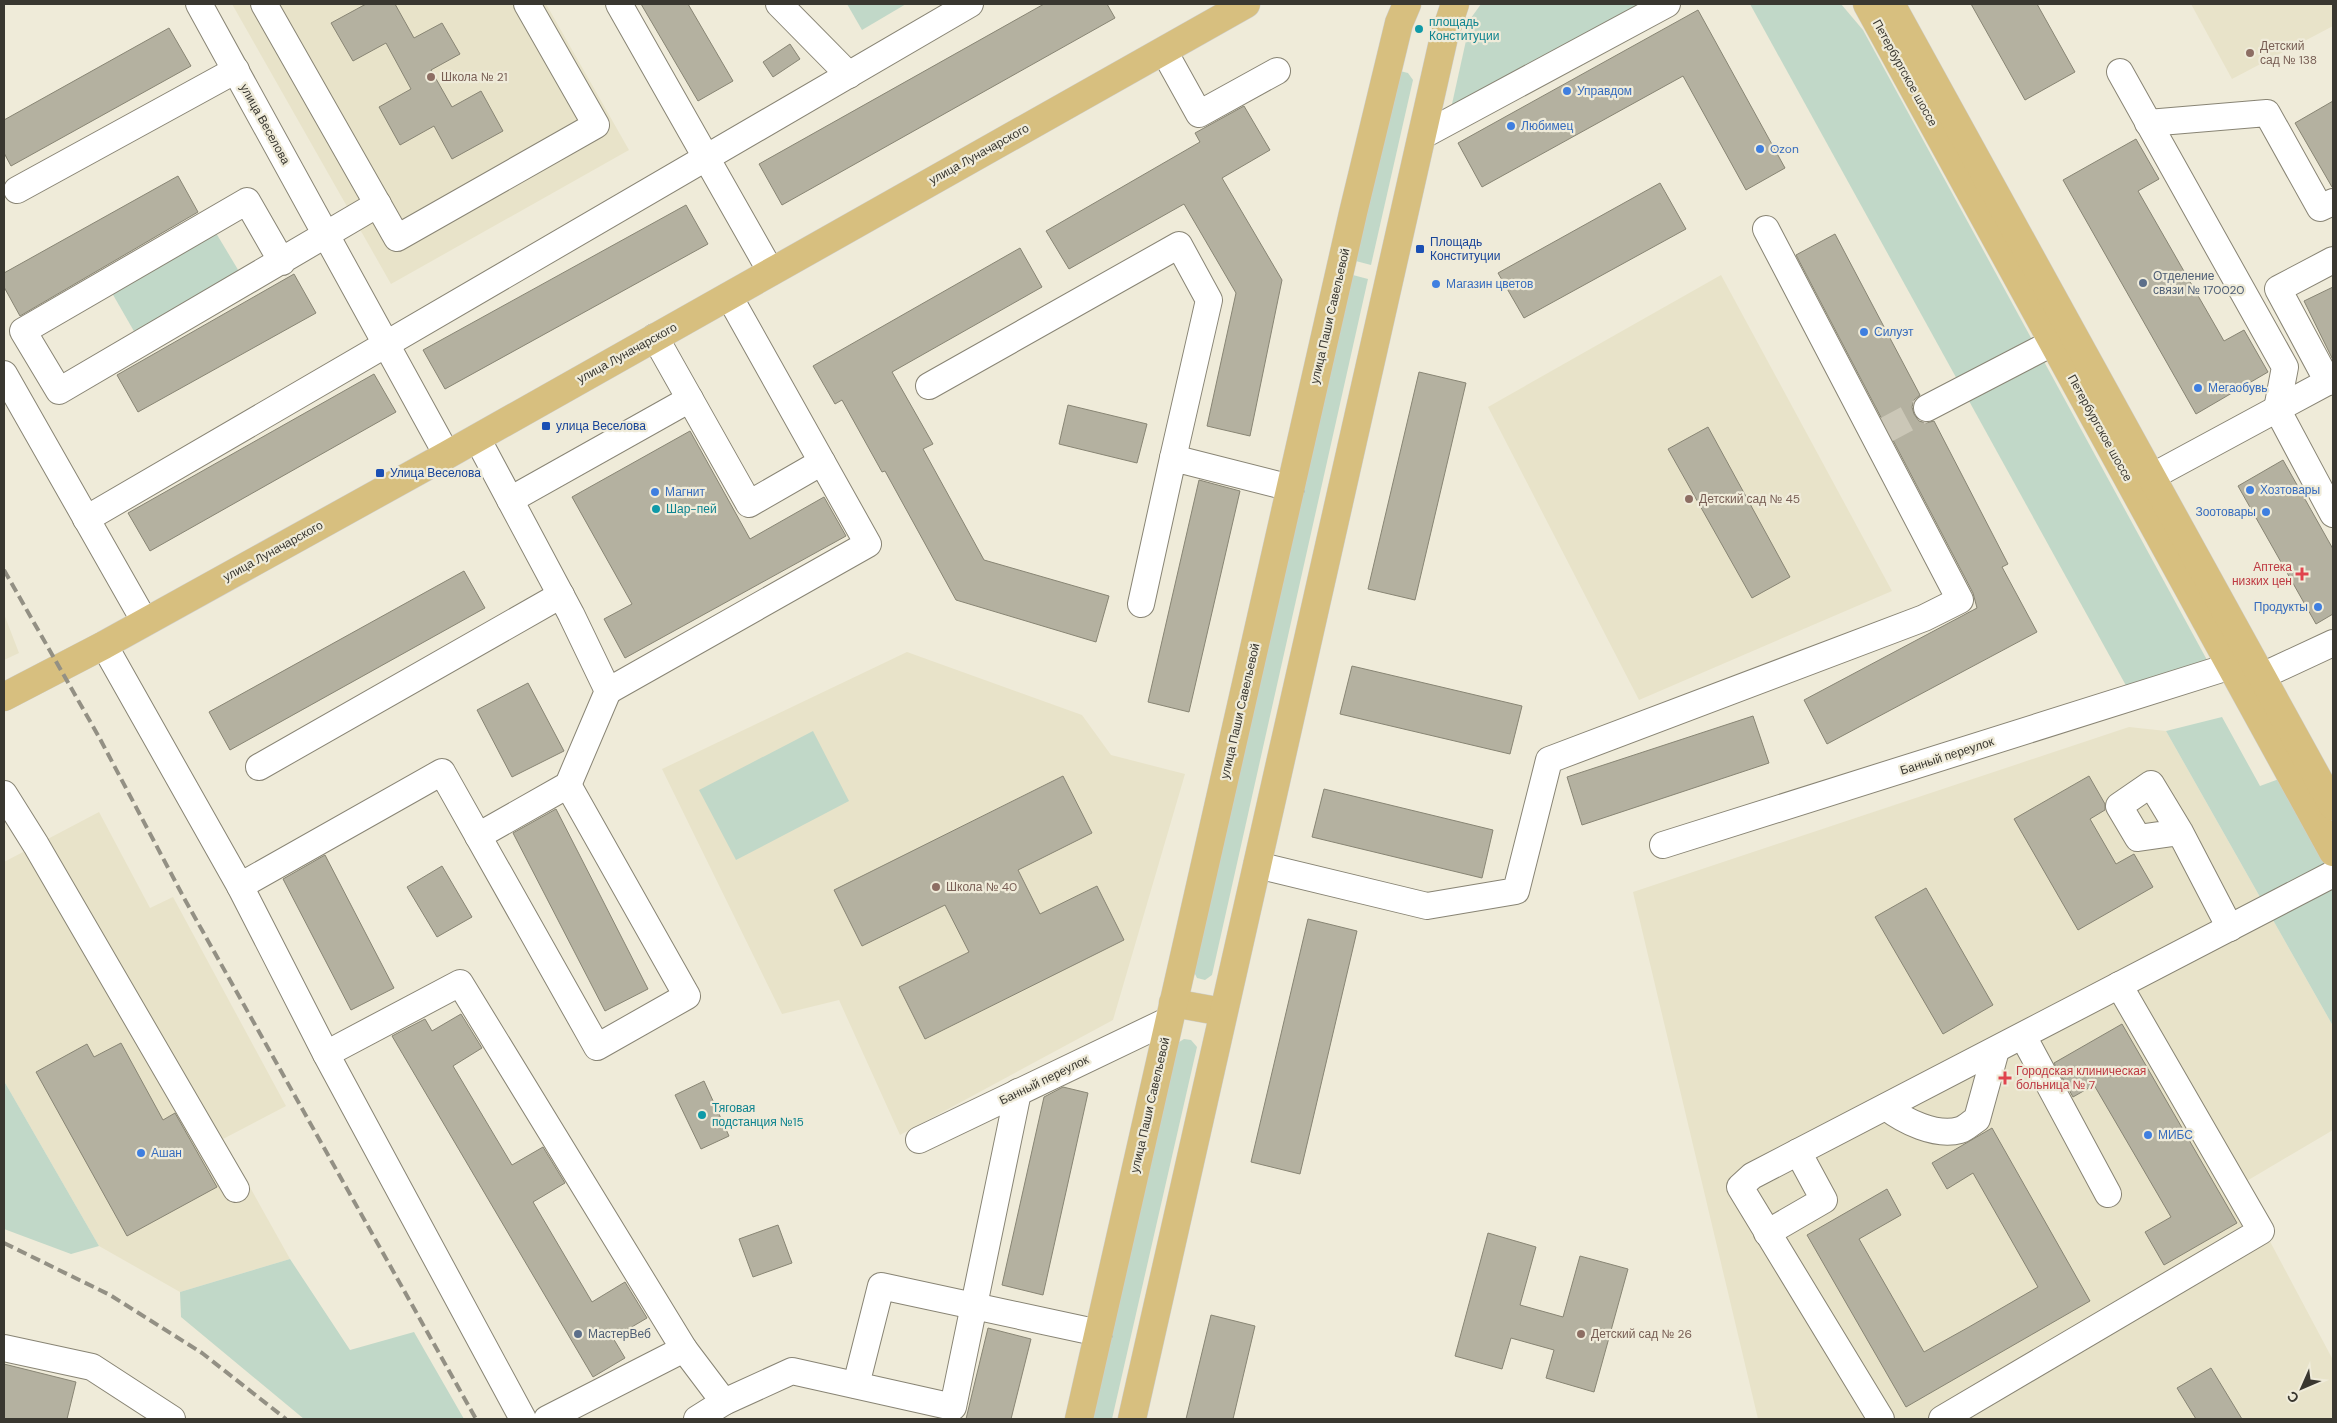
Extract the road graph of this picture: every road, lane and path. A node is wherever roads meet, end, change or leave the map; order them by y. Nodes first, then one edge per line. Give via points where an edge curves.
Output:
1 (199, 4) edge
2 (264, 4) edge
3 (527, 4) edge
4 (619, 4) edge
5 (778, 4) edge
6 (970, 4) edge
7 (1246, 4) edge
8 (1455, 4) edge
9 (1667, 4) edge
10 (1867, 4) edge
11 (1891, 4) edge
12 (1400, 10) edge
13 (1164, 50) junction
14 (236, 70) junction
15 (1277, 71) dead end
16 (2120, 72) dead end
17 (849, 75) junction
18 (2148, 123) junction
19 (1422, 136) junction
20 (706, 158) junction
21 (17, 190) dead end
22 (2333, 202) edge
23 (378, 204) junction
24 (1766, 229) dead end
25 (326, 234) junction
26 (2333, 260) edge
27 (282, 262) junction
28 (771, 272) junction
29 (729, 296) junction
30 (655, 337) junction
31 (2054, 342) junction
32 (387, 344) junction
33 (4, 374) edge
34 (2331, 381) edge
35 (929, 386) dead end
36 (690, 399) junction
37 (1927, 408) tunnel mouth
38 (2277, 409) junction
39 (477, 438) junction
40 (447, 455) junction
41 (1173, 458) junction
42 (822, 462) junction
43 (2153, 476) junction
44 (1291, 488) junction
45 (510, 500) junction
46 (2333, 514) edge
47 (86, 519) junction
48 (561, 596) junction
49 (1141, 604) dead end
50 (146, 622) junction
51 (2333, 643) edge
52 (104, 645) junction
53 (2231, 666) junction
54 (2262, 676) junction
55 (608, 691) junction
56 (4, 697) edge
57 (259, 767) dead end
58 (568, 785) junction
59 (4, 794) edge
60 (2333, 806) edge
61 (2180, 832) dead end
62 (478, 836) junction
63 (1663, 845) dead end
64 (2333, 852) edge
65 (1257, 865) junction
66 (2333, 874) edge
67 (240, 886) junction
68 (2230, 928) junction
69 (2119, 985) junction
70 (1171, 1012) junction
71 (1224, 1012) junction
72 (2023, 1036) junction
73 (1996, 1050) junction
74 (326, 1054) junction
75 (1018, 1092) junction
76 (1886, 1107) junction
77 (919, 1140) dead end
78 (1798, 1152) junction
79 (236, 1189) dead end
80 (2108, 1194) dead end
81 (1766, 1233) junction
82 (975, 1306) junction
83 (1099, 1333) junction
84 (4, 1348) edge
85 (684, 1349) junction
86 (856, 1385) junction
87 (724, 1402) junction
88 (172, 1419) edge
89 (523, 1419) edge
90 (547, 1419) edge
91 (697, 1419) edge
92 (1079, 1419) edge
93 (1132, 1419) edge
94 (1880, 1419) edge
95 (1942, 1419) edge

1 - 14 street, улица Веселова
2 - 23 street
3 - 23 street via 596,125 397,238
4 - 20 street
5 - 17 street
6 - 17 street
7 - 13 main road, улица Луначарского
8 - 19 main road via 1444,37
9 - 19 street
10 - 31 main road, Петербургское шоссе
11 - 43 main road, Петербургское шоссе
12 - 44 main road, улица Паши Савельевой
13 - 15 street via 1199,114
13 - 28 main road, улица Луначарского
14 - 21 street
14 - 25 street, улица Веселова
16 - 18 street
17 - 20 street
18 - 22 street via 2267,113 2320,208
18 - 38 street via 2285,367
19 - 65 main road
20 - 28 street
20 - 32 street
23 - 25 street
24 - 65 street via 1879,433 1960,600 1924,618 1549,760 1516,891 1426,906
25 - 27 street
25 - 32 street, улица Веселова
26 - 34 street via 2278,289
27 - 27 street via 247,201 24,331 58,391
28 - 29 main road, улица Луначарского
29 - 30 main road, улица Луначарского
29 - 42 street
30 - 36 street
30 - 39 main road, улица Луначарского
31 - 37 street
31 - 53 main road, Петербургское шоссе
32 - 40 street, улица Веселова
32 - 47 street
33 - 47 street
34 - 38 street
35 - 41 street via 1179,245 1209,300
36 - 42 street via 749,504
36 - 45 street
38 - 43 street
38 - 46 street
39 - 40 main road, улица Луначарского
39 - 45 street
40 - 50 main road, улица Луначарского
41 - 44 street
41 - 49 street
42 - 55 street via 868,544
43 - 54 main road, Петербургское шоссе
44 - 70 main road, улица Паши Савельевой
45 - 48 street
47 - 50 street
48 - 55 street
48 - 57 street
50 - 52 main road, улица Луначарского
51 - 54 street
52 - 56 main road, улица Луначарского
52 - 67 street
53 - 54 main road
53 - 63 street, Банный переулок
53 - 64 main road, Петербургское шоссе
54 - 60 main road, Петербургское шоссе
55 - 58 street
58 - 62 street
58 - 62 street via 687,996 597,1047
59 - 79 street
61 - 68 street
62 - 67 street via 442,772
65 - 71 main road
66 - 68 street
67 - 74 street
68 - 69 street
69 - 72 street
69 - 95 street via 2261,1231
70 - 71 main road
70 - 75 street, Банный переулок
70 - 83 main road, улица Паши Савельевой
71 - 93 main road
72 - 73 street
72 - 80 street
73 - 76 street
73 - 76 street via 1977,1119 1960,1130 1939,1131 1900,1118
74 - 85 street via 460,982
74 - 89 street
75 - 77 street, Банный переулок
75 - 82 street
76 - 78 street
78 - 81 street via 1752,1176 1740,1187
78 - 81 street via 1824,1200
81 - 94 street
82 - 83 street
82 - 86 street via 880,1286
82 - 86 street via 953,1407
83 - 92 main road, улица Паши Савельевой
84 - 88 street via 92,1368
85 - 87 street
85 - 90 street
86 - 87 street via 792,1371
87 - 91 street

